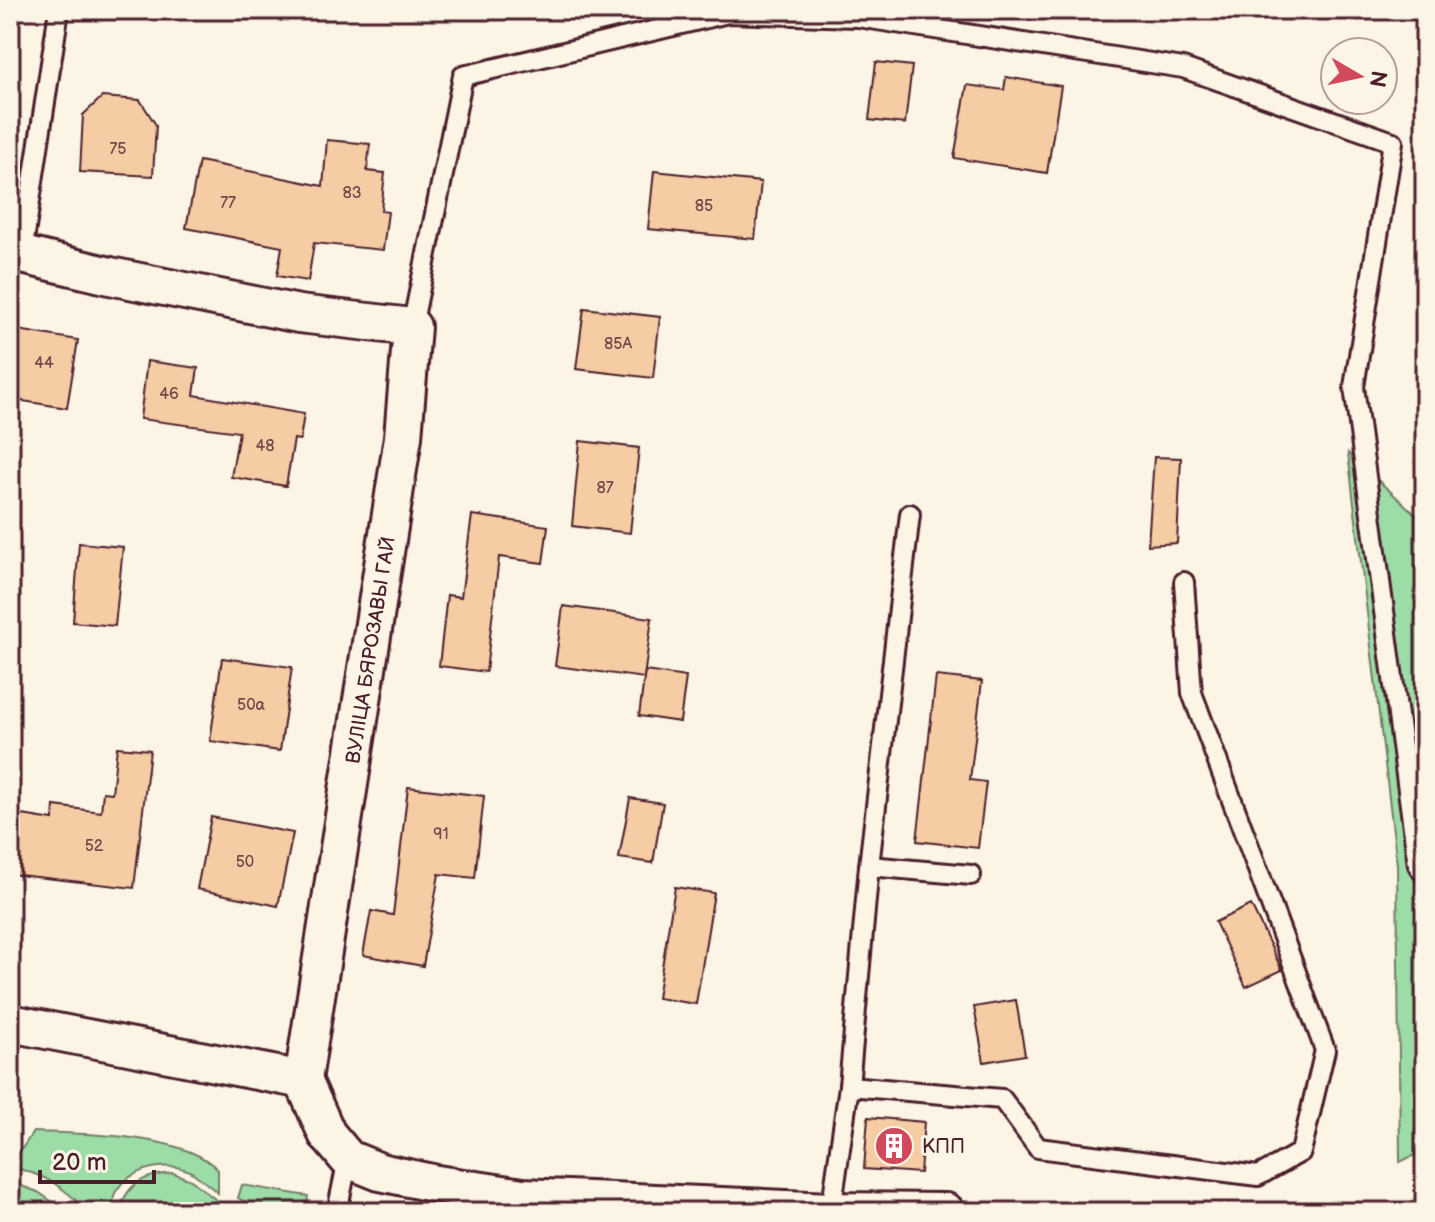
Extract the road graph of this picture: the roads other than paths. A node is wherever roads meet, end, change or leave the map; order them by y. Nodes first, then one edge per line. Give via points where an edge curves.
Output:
1 (59, 10) edge
2 (16, 253) edge
3 (412, 327) junction
4 (910, 514) dead end
5 (1184, 582) dead end
6 (869, 866) junction
7 (971, 875) dead end
8 (1425, 875) edge
9 (10, 1023) edge
10 (303, 1080) junction
11 (849, 1086) junction
12 (348, 1159) junction
13 (831, 1211) edge
14 (337, 1212) edge
15 (945, 1212) edge

1 - 2 lane
2 - 3 street via 299,314
3 - 8 lane via 463,76 728,13 858,17 1183,68 1393,142 1354,387 1418,865
3 - 10 street, ВУЛІЦА БЯРОЗАВЫ ГАЙ via 403,437
4 - 6 lane
5 - 11 lane via 1192,693 1325,1050 1301,1152 1258,1176 1038,1148 1002,1099
6 - 7 lane
6 - 11 lane
9 - 10 street
10 - 12 street via 327,1134
11 - 13 lane
12 - 13 street via 380,1172 523,1197
12 - 14 lane
13 - 15 street

